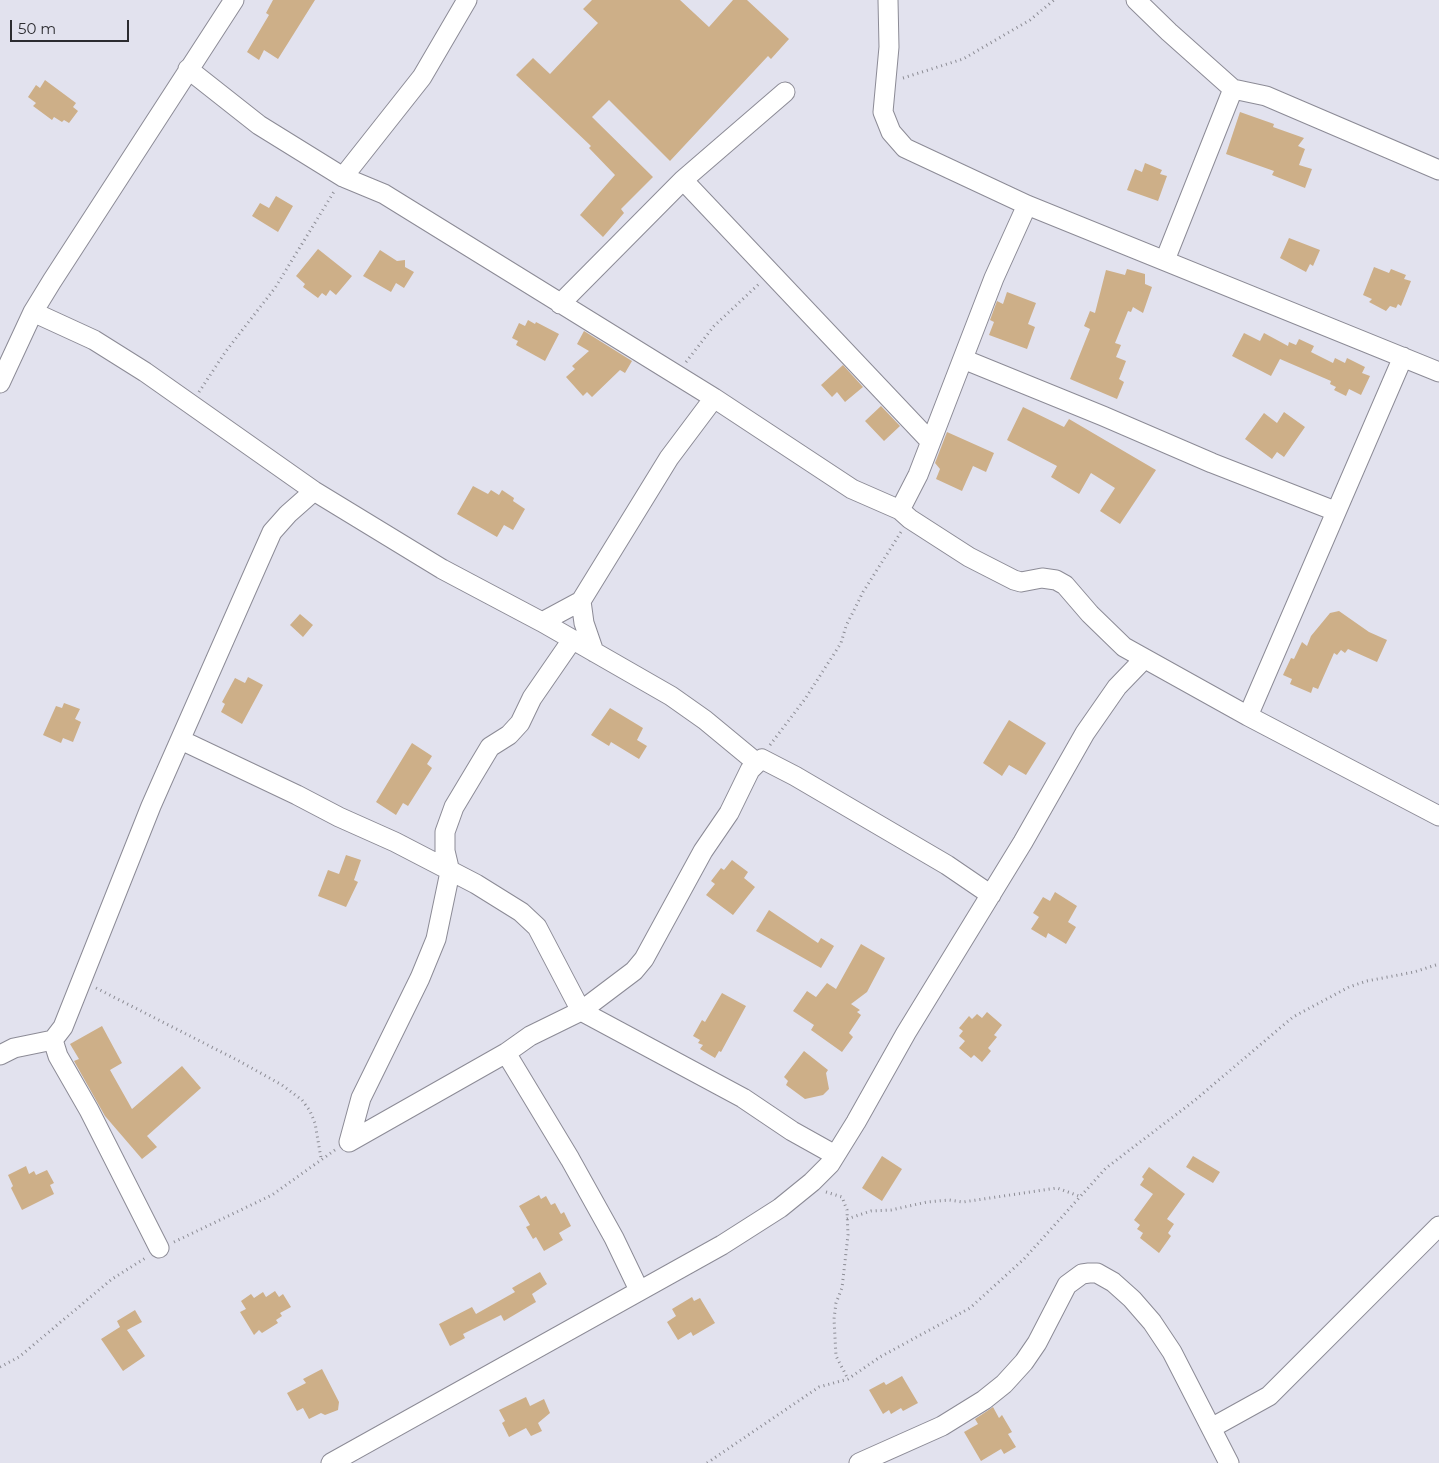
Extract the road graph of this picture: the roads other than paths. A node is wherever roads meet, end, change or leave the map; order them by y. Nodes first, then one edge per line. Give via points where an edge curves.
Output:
1 (234, 0) edge
2 (467, 0) edge
3 (888, 0) edge
4 (1136, 0) edge
5 (188, 69) junction
6 (1233, 89) junction
7 (784, 92) dead end
8 (1439, 170) edge
9 (343, 177) junction
10 (683, 180) junction
11 (1027, 205) junction
12 (1165, 260) junction
13 (560, 304) junction
14 (33, 312) junction
15 (1403, 357) junction
16 (963, 359) junction
17 (1439, 372) edge
18 (0, 382) edge
19 (714, 398) junction
20 (930, 441) junction
21 (314, 491) junction
22 (1335, 511) junction
23 (905, 514) junction
24 (581, 601) junction
25 (542, 622) junction
26 (572, 640) junction
27 (594, 652) junction
28 (1144, 659) junction
29 (1248, 716) junction
30 (181, 740) junction
31 (759, 761) junction
32 (1439, 816) edge
33 (450, 872) junction
34 (991, 896) junction
35 (581, 1011) junction
36 (53, 1040) junction
37 (506, 1053) junction
38 (0, 1055) edge
39 (835, 1155) junction
40 (1439, 1226) edge
41 (159, 1248) dead end
42 (639, 1290) junction
43 (1213, 1427) junction
44 (331, 1463) edge
45 (859, 1463) edge
46 (1229, 1463) edge

1 - 5 street
2 - 9 street via 422,77
3 - 11 street via 889,47 883,112 886,123 905,148
4 - 6 street
5 - 9 street via 259,125
5 - 14 street
6 - 8 street via 1266,96
6 - 12 street
7 - 10 street
9 - 13 street via 384,194
10 - 13 street
10 - 20 street
11 - 12 street
11 - 16 street
12 - 15 street
13 - 19 street
14 - 18 street
14 - 21 street via 94,340 192,403
15 - 17 street
15 - 22 street
16 - 20 street
16 - 22 street
19 - 23 street via 852,489
19 - 24 street via 668,458
20 - 23 street
21 - 25 street via 442,569
21 - 30 street via 272,532
22 - 29 street
23 - 28 street via 969,557 1014,580 1050,578 1066,585 1124,647
24 - 25 street
24 - 27 street via 584,623
25 - 26 street
26 - 27 street
26 - 33 street via 532,698 520,723 490,747 454,807 445,832
27 - 31 street via 671,696
28 - 29 street
28 - 34 street via 1117,686 1085,733
29 - 32 street
30 - 33 street via 395,842
30 - 36 street via 151,806 63,1027
31 - 34 street via 947,864
31 - 35 street via 750,770 729,814 703,851 644,959 623,980
33 - 35 street via 520,912 537,927
33 - 37 street via 436,939 361,1098 349,1142
34 - 39 street
35 - 37 street via 530,1036
35 - 39 street via 742,1098
36 - 38 street via 14,1048
36 - 41 street via 58,1056
37 - 42 street via 574,1166
39 - 42 street via 812,1182 780,1208 730,1240
40 - 43 street via 1269,1396
42 - 44 street
43 - 45 street via 1152,1322 1113,1282 1089,1272 1067,1285 1024,1362 1004,1384 942,1426
43 - 46 street

